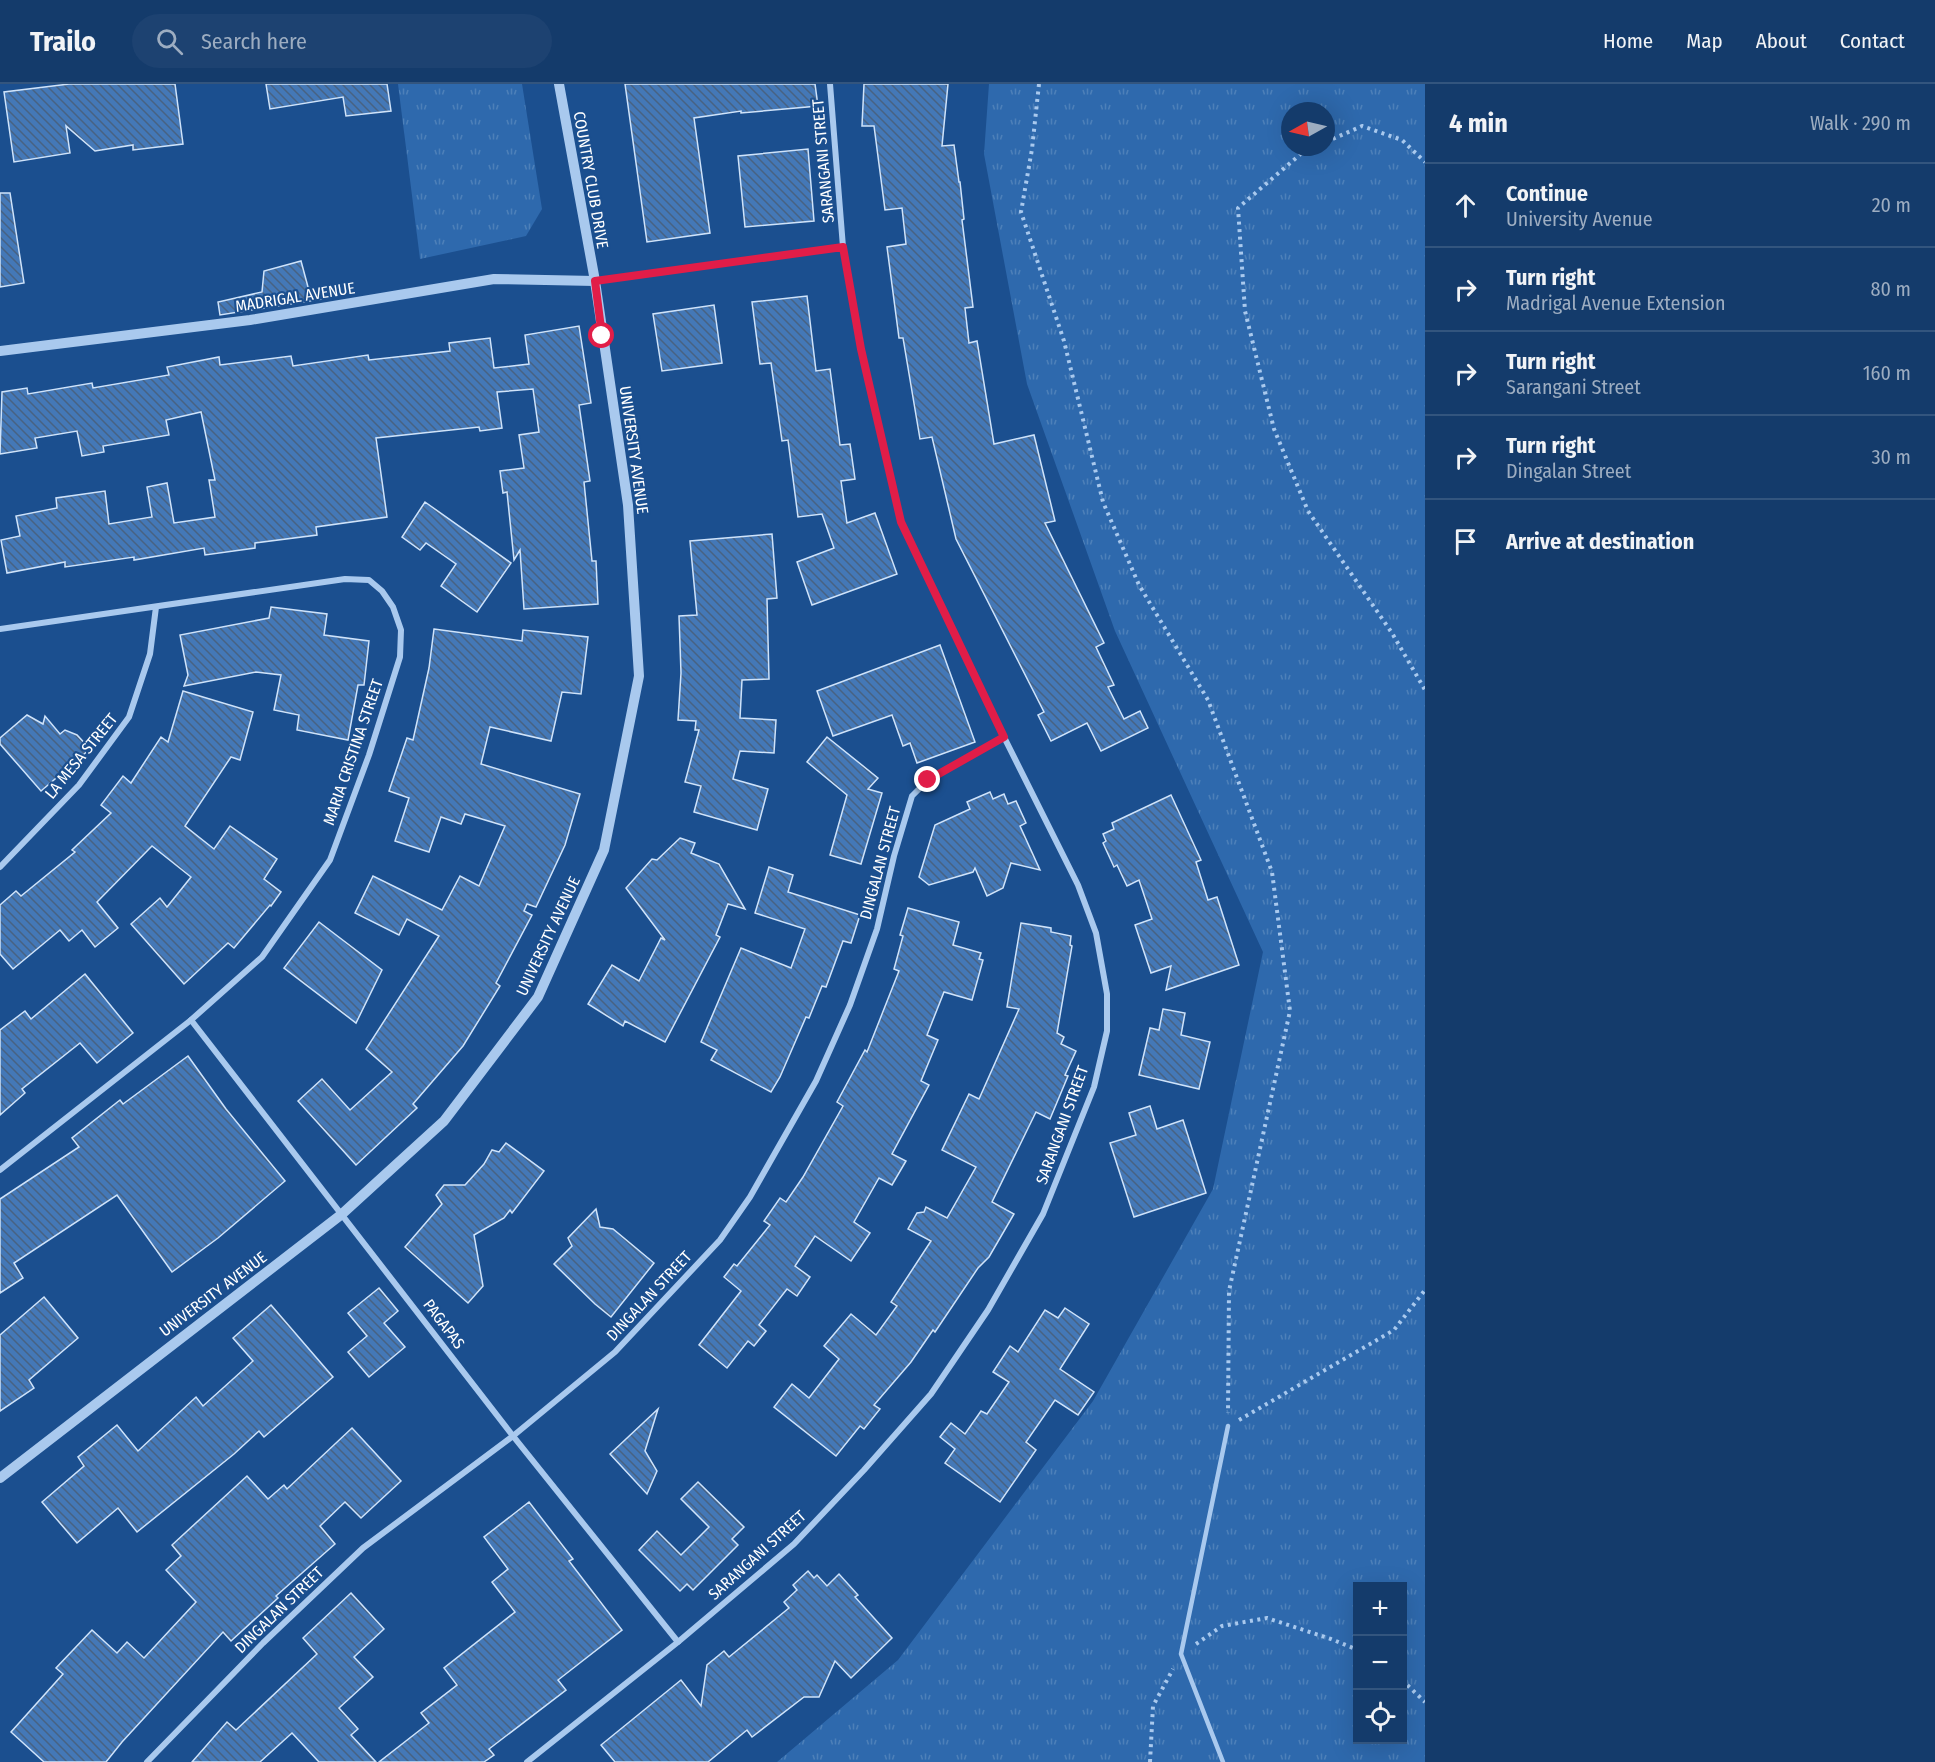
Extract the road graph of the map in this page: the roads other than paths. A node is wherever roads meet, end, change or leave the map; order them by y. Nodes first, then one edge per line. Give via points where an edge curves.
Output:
1 (559, 84) edge
2 (830, 84) edge
3 (843, 247) junction
4 (595, 281) junction
5 (0, 351) edge
6 (156, 607) junction
7 (0, 629) edge
8 (1004, 737) junction
9 (0, 867) edge
10 (191, 1020) junction
11 (0, 1170) edge
12 (342, 1214) junction
13 (1228, 1426) road end
14 (513, 1436) junction
15 (0, 1478) edge
16 (678, 1642) junction
17 (147, 1762) edge
18 (527, 1762) edge
19 (1223, 1762) edge

1 - 4 street, COUNTRY CLUB DRIVE
2 - 3 street, SARANGANI STREET
3 - 4 street
3 - 8 street, SARANGANI STREET via 861,349 901,522
4 - 5 street, MADRIGAL AVENUE via 494,279 250,320
4 - 12 street, UNIVERSITY AVENUE via 628,505 639,676 604,850 538,997 444,1121
6 - 7 street, MARIA CRISTINA STREET
6 - 9 street, LA MESA STREET via 150,654 129,717 79,785
6 - 10 street, MARIA CRISTINA STREET via 345,579 369,580 393,607 401,630 400,657 330,860 262,957
8 - 14 street, DINGALAN STREET via 928,780 912,796 877,928 816,1082 750,1197 720,1240 615,1352
8 - 16 street, SARANGANI STREET via 1078,885 1096,933 1107,994 1107,1031 1094,1088 1043,1214 988,1310 931,1394 794,1544
10 - 11 street, MARIA CRISTINA STREET
10 - 12 street, PAGAPAS
12 - 14 street, PAGAPAS
12 - 15 street, UNIVERSITY AVENUE
13 - 19 lane via 1181,1654
14 - 16 street, PAGAPAS
14 - 17 street, DINGALAN STREET via 363,1548
16 - 18 street, SARANGANI STREET

